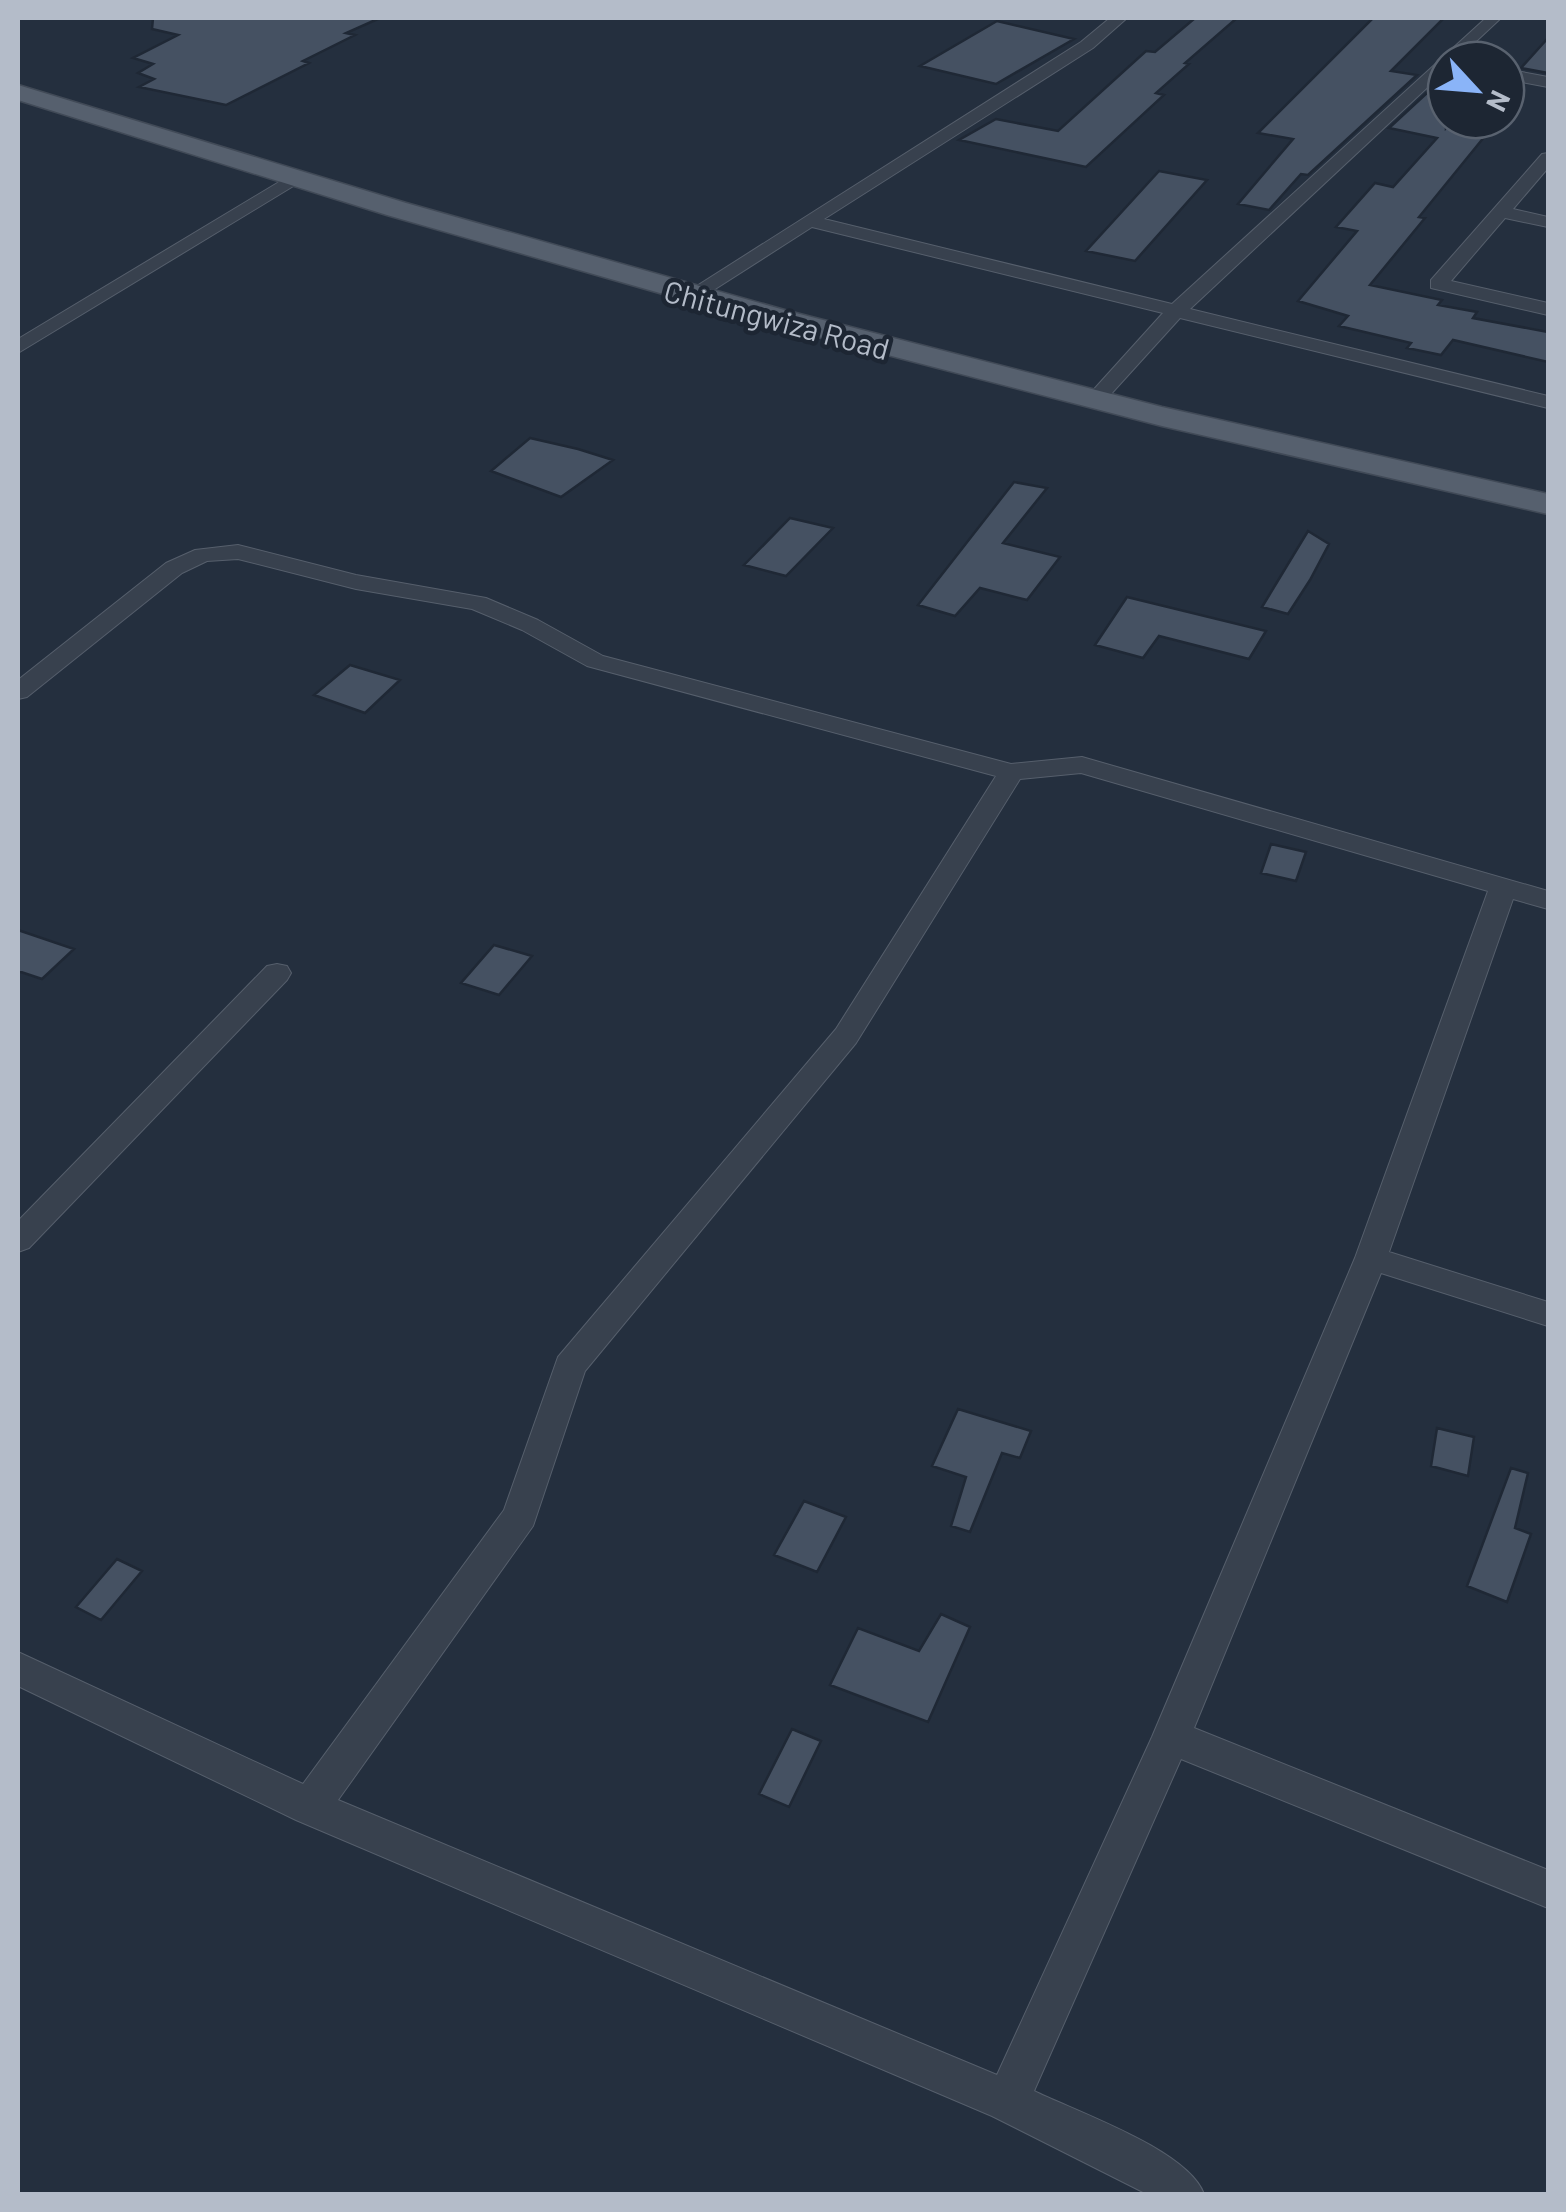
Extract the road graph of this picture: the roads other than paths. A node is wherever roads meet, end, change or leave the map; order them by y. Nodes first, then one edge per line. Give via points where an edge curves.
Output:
1 (1119, 18) edge
2 (1494, 18) edge
3 (1469, 40) edge
4 (1426, 80) edge
5 (18, 92) edge
6 (1548, 158) edge
7 (294, 178) junction
8 (1501, 212) junction
9 (809, 221) junction
10 (1548, 222) edge
11 (691, 296) junction
12 (1548, 309) edge
13 (1175, 312) junction
14 (18, 347) edge
15 (1094, 401) junction
16 (1548, 402) edge
17 (1548, 504) edge
18 (18, 692) edge
19 (1012, 772) junction
20 (1503, 888) junction
21 (1548, 900) edge
22 (277, 973) dead end
23 (18, 1240) edge
24 (1371, 1258) junction
25 (1548, 1314) edge
26 (18, 1668) edge
27 (1170, 1736) junction
28 (310, 1808) junction
29 (1548, 1889) edge
30 (1007, 2101) junction
31 (1182, 2194) edge

1 - 9 street
2 - 3 street
4 - 13 street
5 - 7 main road, Chitungwiza Road
6 - 8 street
7 - 11 main road, Chitungwiza Road
7 - 14 street
8 - 10 street
8 - 12 street via 1438,284
9 - 11 street
9 - 13 street
11 - 15 main road, Chitungwiza Road
13 - 15 street
13 - 16 street
15 - 17 main road, Chitungwiza Road
18 - 19 street via 174,568 203,555 238,552 478,603 596,661
19 - 20 street via 1082,765
19 - 28 street via 846,1036 570,1366 520,1516
20 - 21 street
20 - 24 street
22 - 23 street
24 - 25 street
24 - 27 street
26 - 28 street
27 - 29 street
27 - 30 street
28 - 30 street
30 - 31 street via 1157,2174

